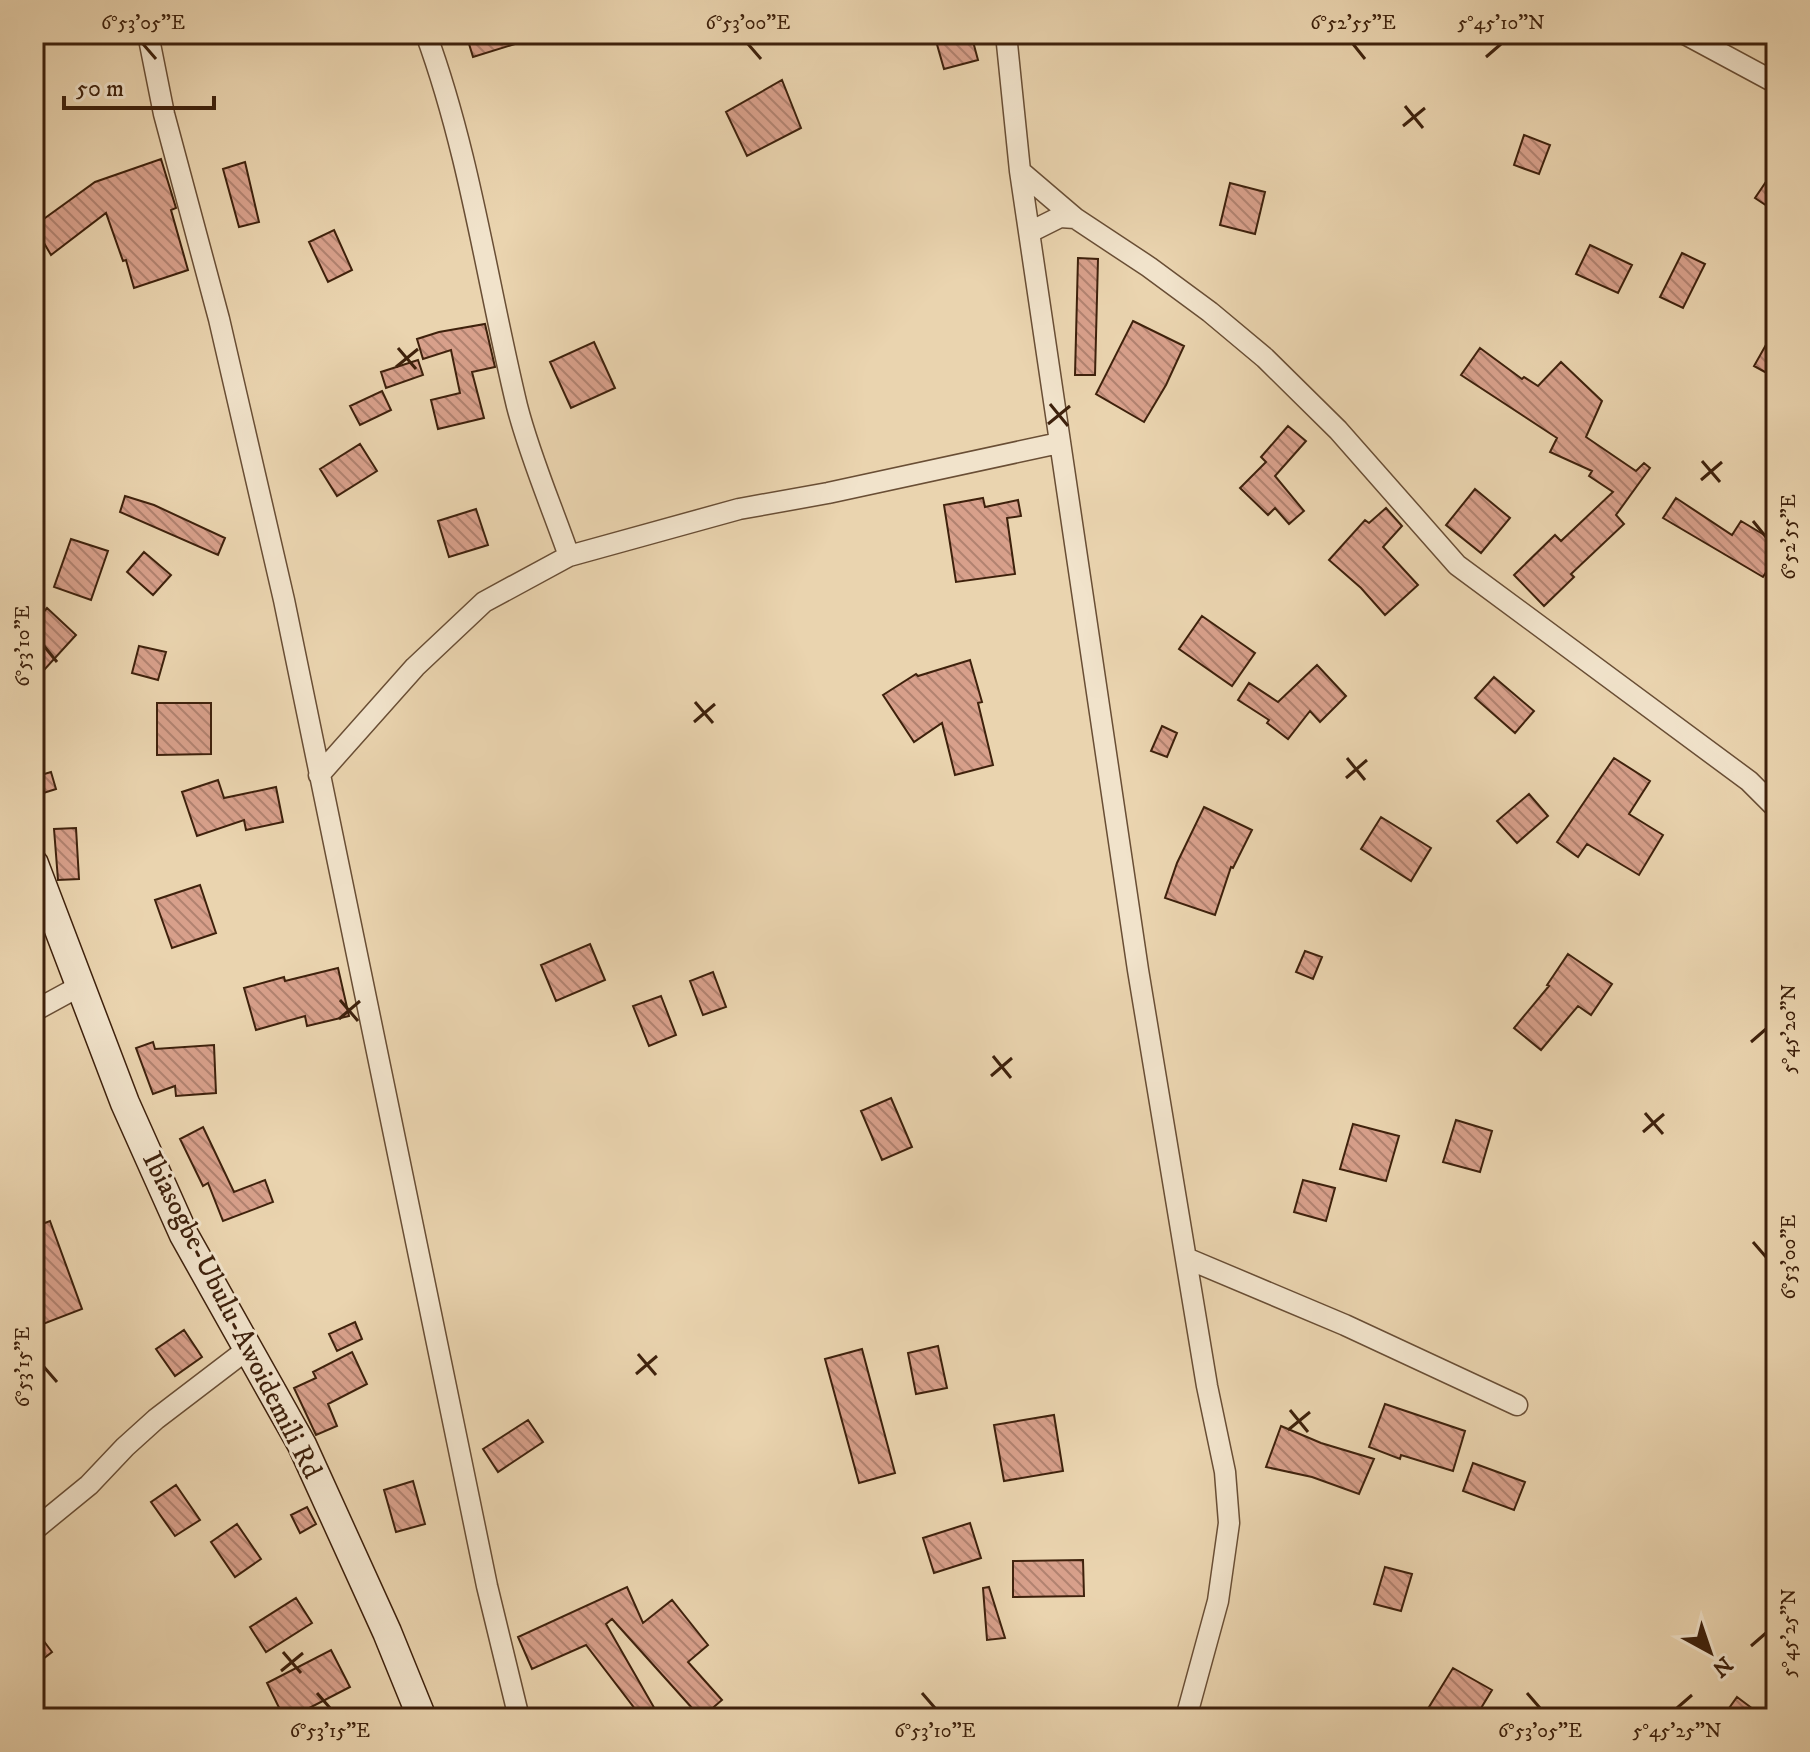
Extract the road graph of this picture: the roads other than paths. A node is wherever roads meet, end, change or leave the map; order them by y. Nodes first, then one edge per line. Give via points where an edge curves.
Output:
1 (148, 34) edge
2 (426, 34) edge
3 (1006, 34) edge
4 (1685, 34) edge
5 (1776, 83) edge
6 (1020, 171) junction
7 (1075, 218) junction
8 (1030, 232) junction
9 (1059, 443) junction
10 (569, 556) junction
11 (319, 775) junction
12 (1776, 808) edge
13 (34, 864) edge
14 (80, 986) junction
15 (34, 1011) edge
16 (1186, 1258) junction
17 (249, 1348) junction
18 (1517, 1405) dead end
19 (34, 1530) edge
20 (422, 1718) edge
21 (519, 1718) edge
22 (1186, 1718) edge

1 - 11 street via 284,600
2 - 10 street via 461,153 518,408
3 - 6 street
4 - 5 street
6 - 7 street
6 - 8 street
7 - 8 street via 1060,217
7 - 12 street via 1173,285 1265,358 1338,430 1457,565 1725,762
8 - 9 street
9 - 10 street via 739,509
9 - 16 street
10 - 11 street via 484,602 415,667
11 - 21 street
13 - 14 street, Ibiasogbe-Ubulu-Awoidemili Rd
14 - 15 street
14 - 17 street, Ibiasogbe-Ubulu-Awoidemili Rd via 184,1235
16 - 18 street
16 - 22 street via 1225,1472 1229,1523 1218,1601
17 - 19 street via 156,1419
17 - 20 street, Ibiasogbe-Ubulu-Awoidemili Rd via 302,1445

